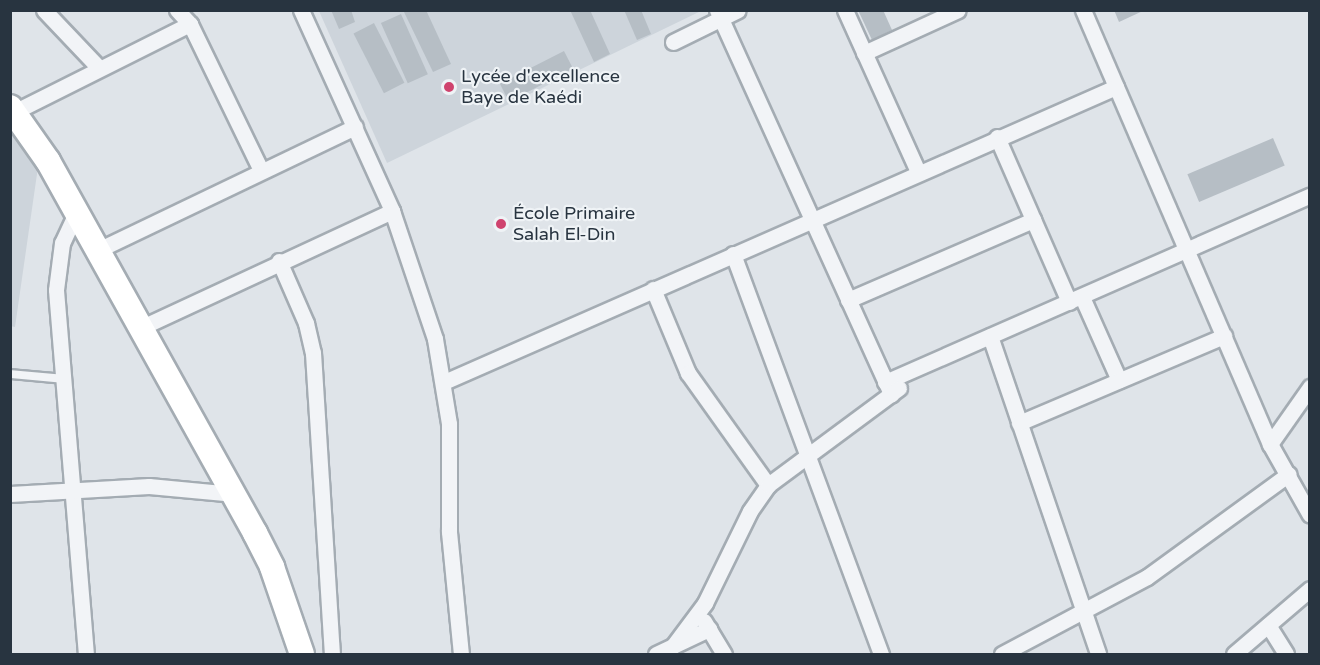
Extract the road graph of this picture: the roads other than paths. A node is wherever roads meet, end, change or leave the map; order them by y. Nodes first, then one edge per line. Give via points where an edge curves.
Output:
1 (44, 10) edge
2 (177, 10) edge
3 (301, 10) edge
4 (738, 10) edge
5 (845, 10) edge
6 (958, 10) edge
7 (1083, 10) edge
8 (719, 15) edge
9 (190, 24) junction
10 (673, 42) dead end
11 (864, 53) junction
12 (99, 68) junction
13 (1116, 87) junction
14 (13, 109) edge
15 (355, 127) junction
16 (997, 137) junction
17 (261, 170) junction
18 (918, 172) junction
19 (1310, 195) edge
20 (77, 211) junction
21 (392, 211) junction
22 (812, 219) junction
23 (1033, 220) junction
24 (98, 250) junction
25 (1187, 251) junction
26 (733, 254) junction
27 (279, 261) junction
28 (653, 290) junction
29 (1076, 299) junction
30 (848, 300) junction
31 (140, 328) junction
32 (990, 336) junction
33 (1224, 336) junction
34 (10, 374) edge
35 (64, 379) junction
36 (1119, 381) junction
37 (444, 382) junction
38 (1310, 387) edge
39 (888, 388) junction
40 (1019, 423) junction
41 (1270, 444) junction
42 (808, 457) junction
43 (1289, 474) junction
44 (768, 485) junction
45 (73, 492) junction
46 (10, 494) edge
47 (233, 494) junction
48 (1310, 515) edge
49 (1310, 589) edge
50 (699, 612) junction
51 (1082, 612) junction
52 (1268, 625) junction
53 (709, 629) junction
54 (673, 646) junction
55 (86, 654) edge
56 (302, 654) edge
57 (332, 654) edge
58 (460, 654) edge
59 (656, 654) edge
60 (724, 654) edge
61 (881, 654) edge
62 (1002, 654) edge
63 (1098, 654) edge
64 (1234, 654) edge
65 (1286, 654) edge

1 - 12 street
2 - 9 street
3 - 15 street
4 - 8 street
5 - 11 street
6 - 11 street
7 - 13 street
8 - 10 street
8 - 22 street
9 - 12 street
9 - 17 street
11 - 18 street
12 - 14 street
13 - 16 street
13 - 25 street
14 - 20 main road
15 - 17 street
15 - 21 street
16 - 18 street
16 - 23 street
17 - 24 street
18 - 22 street
19 - 25 street
20 - 24 main road
20 - 35 street via 62,243 56,281
21 - 27 street
21 - 37 street via 426,305
22 - 26 street
22 - 30 street
23 - 29 street
23 - 30 street
24 - 31 main road
25 - 29 street
25 - 33 street
26 - 28 street
26 - 42 street
27 - 31 street
27 - 57 street via 313,352
28 - 37 street
28 - 44 street via 698,388
29 - 32 street
29 - 36 street
30 - 39 street
31 - 47 main road
32 - 39 street via 927,364
32 - 40 street
33 - 36 street
33 - 41 street
34 - 35 lane
35 - 45 street
36 - 40 street
37 - 58 street via 449,424 449,532
38 - 41 street
39 - 42 street
40 - 51 street
41 - 43 street
42 - 44 street
42 - 61 street
43 - 48 street
43 - 51 street via 1148,577
44 - 50 street
45 - 46 street
45 - 47 street via 149,486
45 - 55 street via 75,567
47 - 56 main road via 272,567
49 - 52 street
50 - 53 street
50 - 54 street
51 - 62 street
51 - 63 street
52 - 64 street
52 - 65 street
53 - 54 street
53 - 60 street
54 - 59 street

